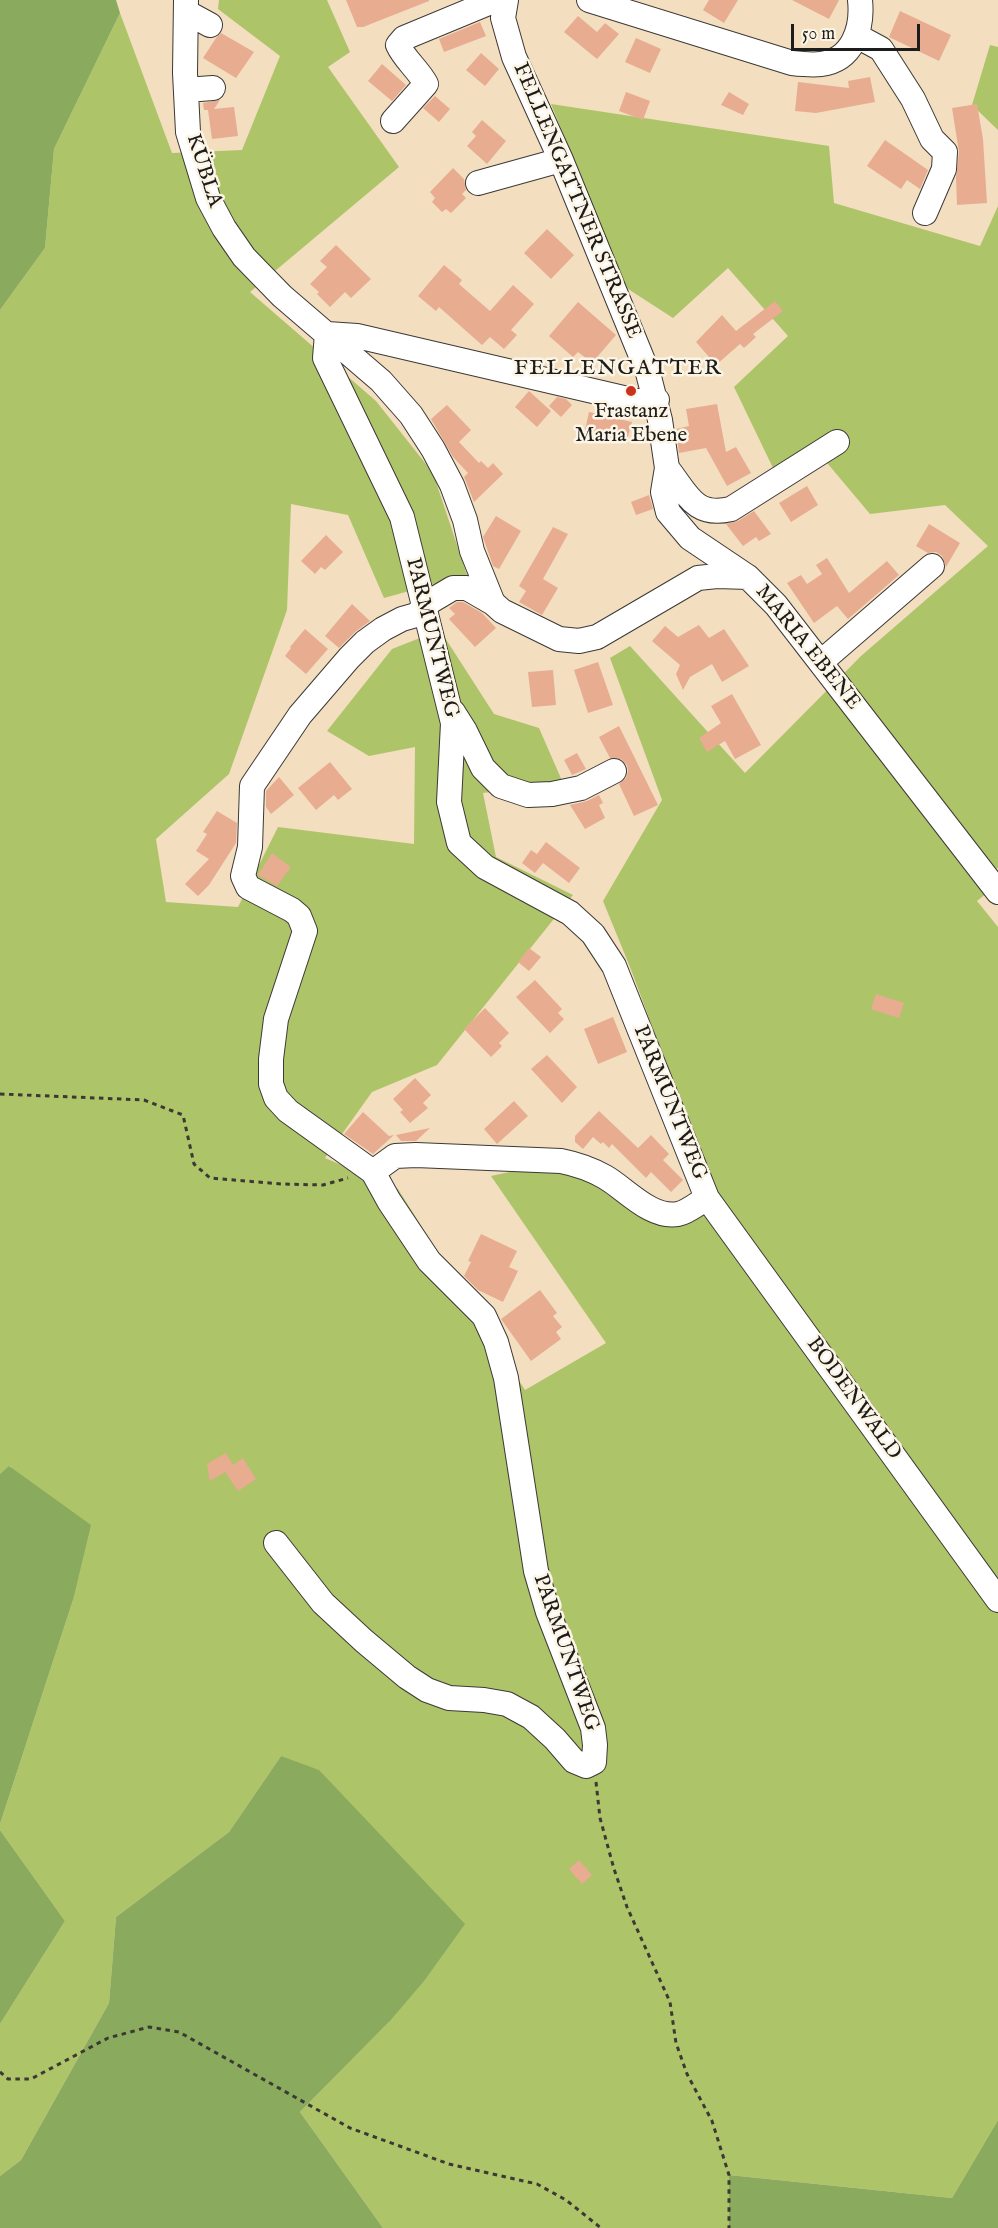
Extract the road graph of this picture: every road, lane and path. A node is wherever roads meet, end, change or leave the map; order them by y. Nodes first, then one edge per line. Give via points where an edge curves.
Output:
1 (505, 0) edge
2 (860, 0) edge
3 (596, 1) edge
4 (186, 6) edge
5 (210, 25) dead end
6 (857, 36) junction
7 (213, 88) dead end
8 (186, 90) junction
9 (393, 121) dead end
10 (561, 160) junction
11 (478, 183) dead end
12 (925, 213) dead end
13 (327, 334) junction
14 (657, 400) junction
15 (837, 442) dead end
16 (667, 468) junction
17 (932, 566) dead end
18 (748, 578) junction
19 (493, 603) junction
20 (424, 608) junction
21 (821, 662) junction
22 (447, 703) junction
23 (614, 771) dead end
24 (998, 892) edge
25 (0, 1094) edge
26 (373, 1172) junction
27 (707, 1198) junction
28 (276, 1543) dead end
29 (998, 1600) edge
30 (594, 1762) junction
31 (0, 2072) edge
32 (601, 2228) edge
33 (729, 2228) edge

1 - 9 street via 491,2 404,38 398,45 426,84
1 - 10 street, FELLENGATTNER STRASSE via 503,18 514,57
2 - 6 street
3 - 6 street via 792,63 821,64 839,58
4 - 5 street
4 - 8 street, KÜBLA
6 - 12 street via 881,49 913,99 932,139 945,152 944,169
7 - 8 street
8 - 13 street, KÜBLA via 188,132 208,198 224,228 244,257
10 - 11 street
10 - 14 street, FELLENGATTNER STRASSE
13 - 14 street via 357,336 636,401
13 - 19 street, KÜBLA via 381,381 411,415 433,449 452,485 472,552
13 - 20 street, PARMUNTWEG via 325,358 402,517
14 - 16 street, MARIA EBENE
15 - 16 street via 731,509 717,513 690,500
16 - 18 street, MARIA EBENE via 663,492 668,512 690,538
17 - 21 street
18 - 19 street via 698,578 597,637 579,641 539,631
18 - 21 street, MARIA EBENE via 776,605
19 - 20 street via 467,588 453,588
20 - 22 street, PARMUNTWEG
20 - 26 street via 365,642 283,737 252,786 250,847 243,876 248,887 292,909 305,931 276,1019 271,1059 271,1084 276,1098
21 - 24 street, MARIA EBENE
22 - 23 street via 483,768 501,786 528,795 552,794 581,788
22 - 27 street, PARMUNTWEG via 453,723 449,802 459,843 485,867 570,912 593,934 614,966
25 - 26 path via 144,1100 183,1115 194,1164 210,1178 323,1185
26 - 27 street, PARMUNTWEG via 395,1156 561,1161 605,1177 656,1211 680,1213
26 - 30 street, PARMUNTWEG via 429,1261 484,1316 496,1342 506,1378 536,1571 592,1728
27 - 29 street, BODENWALD
28 - 30 street, PARMUNTWEG via 323,1603 427,1690 449,1698 507,1704 531,1718 574,1761 586,1766
30 - 33 path via 600,1818 614,1869 670,2002 676,2043 687,2074 712,2121 729,2175
31 - 32 path via 8,2079 31,2079 108,2038 149,2027 180,2032 350,2128 449,2164 537,2184 566,2200

